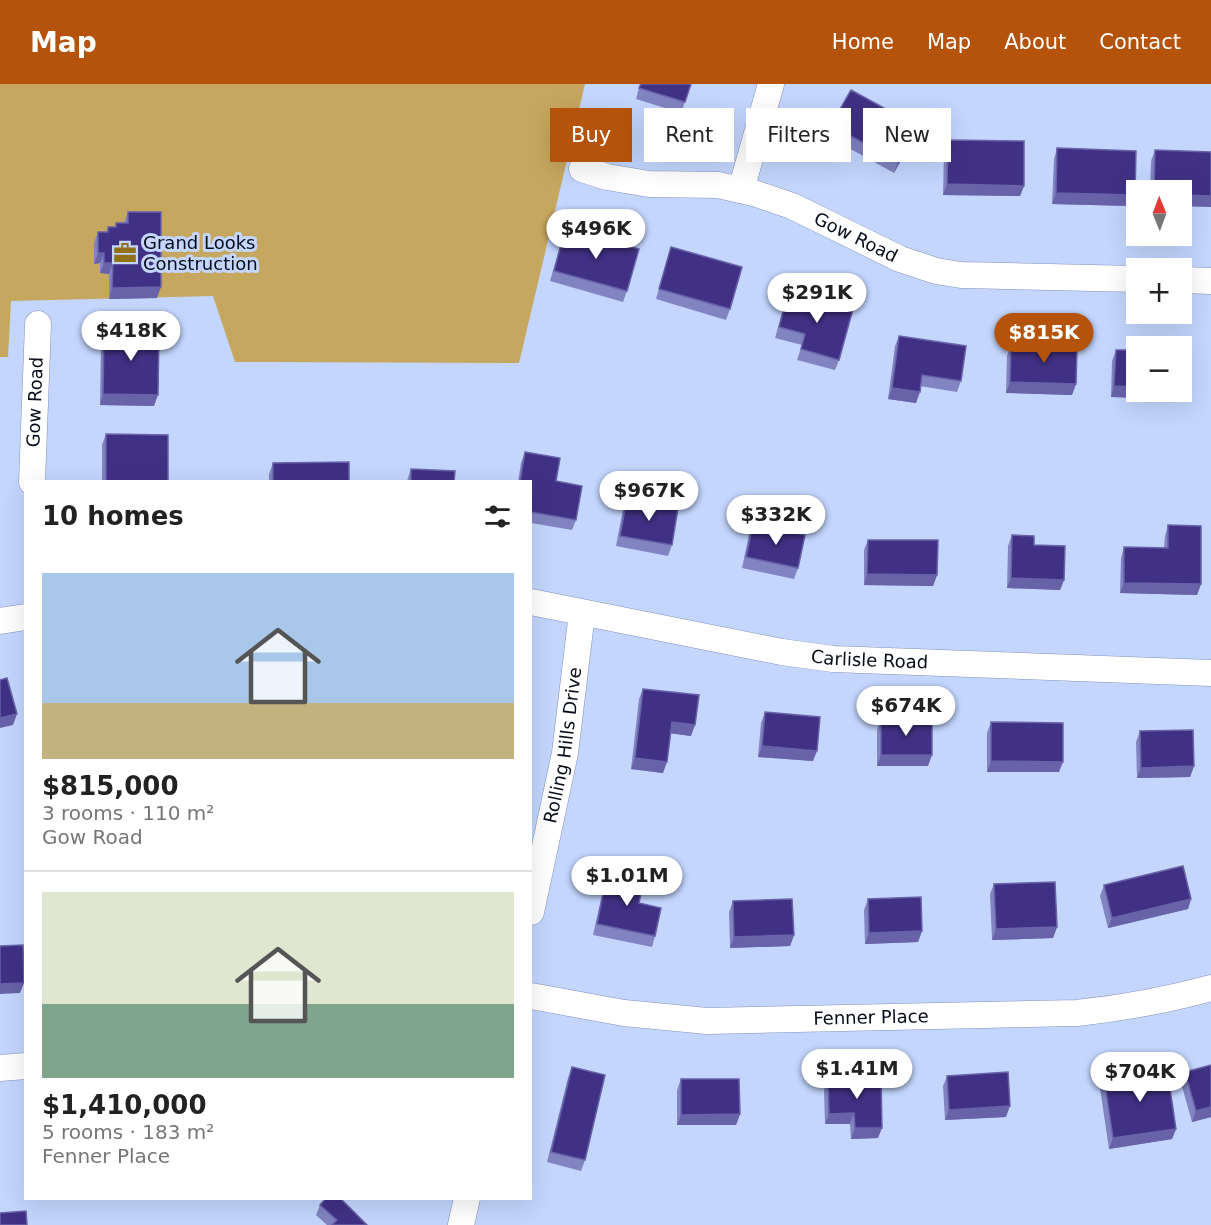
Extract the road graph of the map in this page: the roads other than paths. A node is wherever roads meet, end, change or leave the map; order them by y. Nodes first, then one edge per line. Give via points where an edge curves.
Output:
1 (771, 84) edge
2 (582, 169) dead end
3 (741, 190) junction
4 (1126, 279) edge
5 (1192, 280) edge
6 (1211, 281) edge
7 (38, 324) dead end
8 (32, 480) edge
9 (532, 602) edge
10 (582, 613) junction
11 (24, 617) edge
12 (0, 621) edge
13 (1211, 673) edge
14 (532, 907) edge
15 (1211, 987) edge
16 (532, 996) edge
17 (24, 1066) edge
18 (0, 1068) edge
19 (467, 1200) edge
20 (461, 1225) edge

1 - 3 street
2 - 3 street, Gow Road via 649,184
3 - 4 street, Gow Road via 792,206 900,259 936,271
5 - 6 street
7 - 8 street, Gow Road
9 - 10 street, Carlisle Road
10 - 13 street, Carlisle Road via 833,659
10 - 14 street, Rolling Hills Drive via 565,753
11 - 12 street
15 - 16 street, Fenner Place via 1128,1007 1077,1013 707,1021 624,1013
17 - 18 street
19 - 20 street

